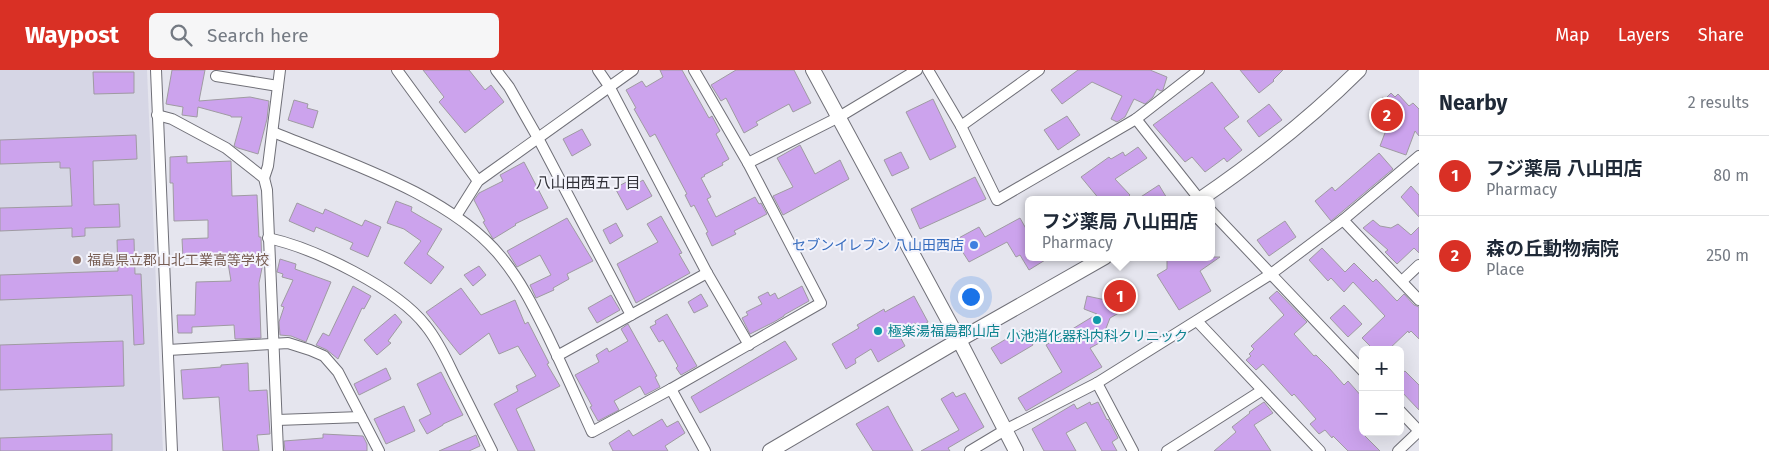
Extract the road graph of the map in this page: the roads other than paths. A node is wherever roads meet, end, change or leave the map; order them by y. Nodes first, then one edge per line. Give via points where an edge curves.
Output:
1 (156, 70) edge
2 (280, 70) edge
3 (397, 70) edge
4 (496, 70) edge
5 (598, 70) edge
6 (633, 70) edge
7 (694, 70) edge
8 (813, 70) edge
9 (917, 70) edge
10 (928, 70) edge
11 (1039, 70) edge
12 (1359, 70) edge
13 (1195, 71) edge
14 (216, 76) dead end
15 (278, 86) junction
16 (609, 86) junction
17 (158, 115) junction
18 (839, 118) junction
19 (1136, 119) junction
20 (961, 126) junction
21 (273, 132) junction
22 (538, 138) junction
23 (1419, 156) edge
24 (748, 163) junction
25 (264, 178) junction
26 (478, 181) junction
27 (1197, 196) edge
28 (1205, 196) edge
29 (1215, 215) edge
30 (456, 216) junction
31 (1343, 220) junction
32 (268, 238) junction
33 (1098, 261) edge
34 (1419, 265) edge
35 (707, 273) junction
36 (1271, 274) junction
37 (1402, 281) junction
38 (1419, 300) edge
39 (631, 315) junction
40 (1197, 321) junction
41 (959, 340) junction
42 (272, 343) junction
43 (748, 345) junction
44 (168, 350) junction
45 (557, 356) junction
46 (1359, 367) edge
47 (1097, 383) junction
48 (671, 389) junction
49 (1262, 391) junction
50 (1404, 415) edge
51 (360, 417) junction
52 (277, 420) junction
53 (1005, 430) junction
54 (172, 451) edge
55 (278, 451) edge
56 (378, 451) edge
57 (492, 451) edge
58 (705, 451) edge
59 (770, 451) edge
60 (970, 451) edge
61 (1016, 451) edge
62 (1133, 451) edge
63 (1167, 451) edge
64 (1320, 451) edge
65 (1398, 451) edge

1 - 17 street
2 - 15 street
3 - 26 street
4 - 22 street
5 - 16 street
6 - 16 street
7 - 24 street
8 - 18 street
9 - 18 street
10 - 20 street
11 - 20 street
12 - 28 street via 1274,146
13 - 19 street
14 - 15 street
15 - 21 street
16 - 22 street
16 - 35 street
17 - 25 street via 172,119 226,148
17 - 44 street
18 - 24 street
18 - 41 street
19 - 20 street via 997,200
19 - 27 street
21 - 25 street
21 - 30 street via 402,185
22 - 26 street
22 - 39 street
23 - 31 street
24 - 43 street via 821,303
25 - 32 street
26 - 30 street
29 - 36 street
30 - 45 street via 501,256 525,291
31 - 36 street
31 - 37 street
32 - 42 street
32 - 57 street via 287,243 359,275 392,294 426,325 442,349
33 - 41 street
34 - 37 street
35 - 39 street
35 - 43 street
36 - 40 street
36 - 46 street
37 - 38 street
39 - 45 street
40 - 47 street
40 - 49 street
41 - 53 street
41 - 59 street
42 - 44 street
42 - 51 street via 288,343 324,356 338,372
42 - 52 street
43 - 48 street
44 - 54 street
45 - 48 street via 592,432
47 - 53 street
47 - 62 street
48 - 58 street
49 - 63 street
49 - 64 street
50 - 65 street via 1419,431
51 - 52 street
51 - 56 street
52 - 55 street
53 - 60 street
53 - 61 street

